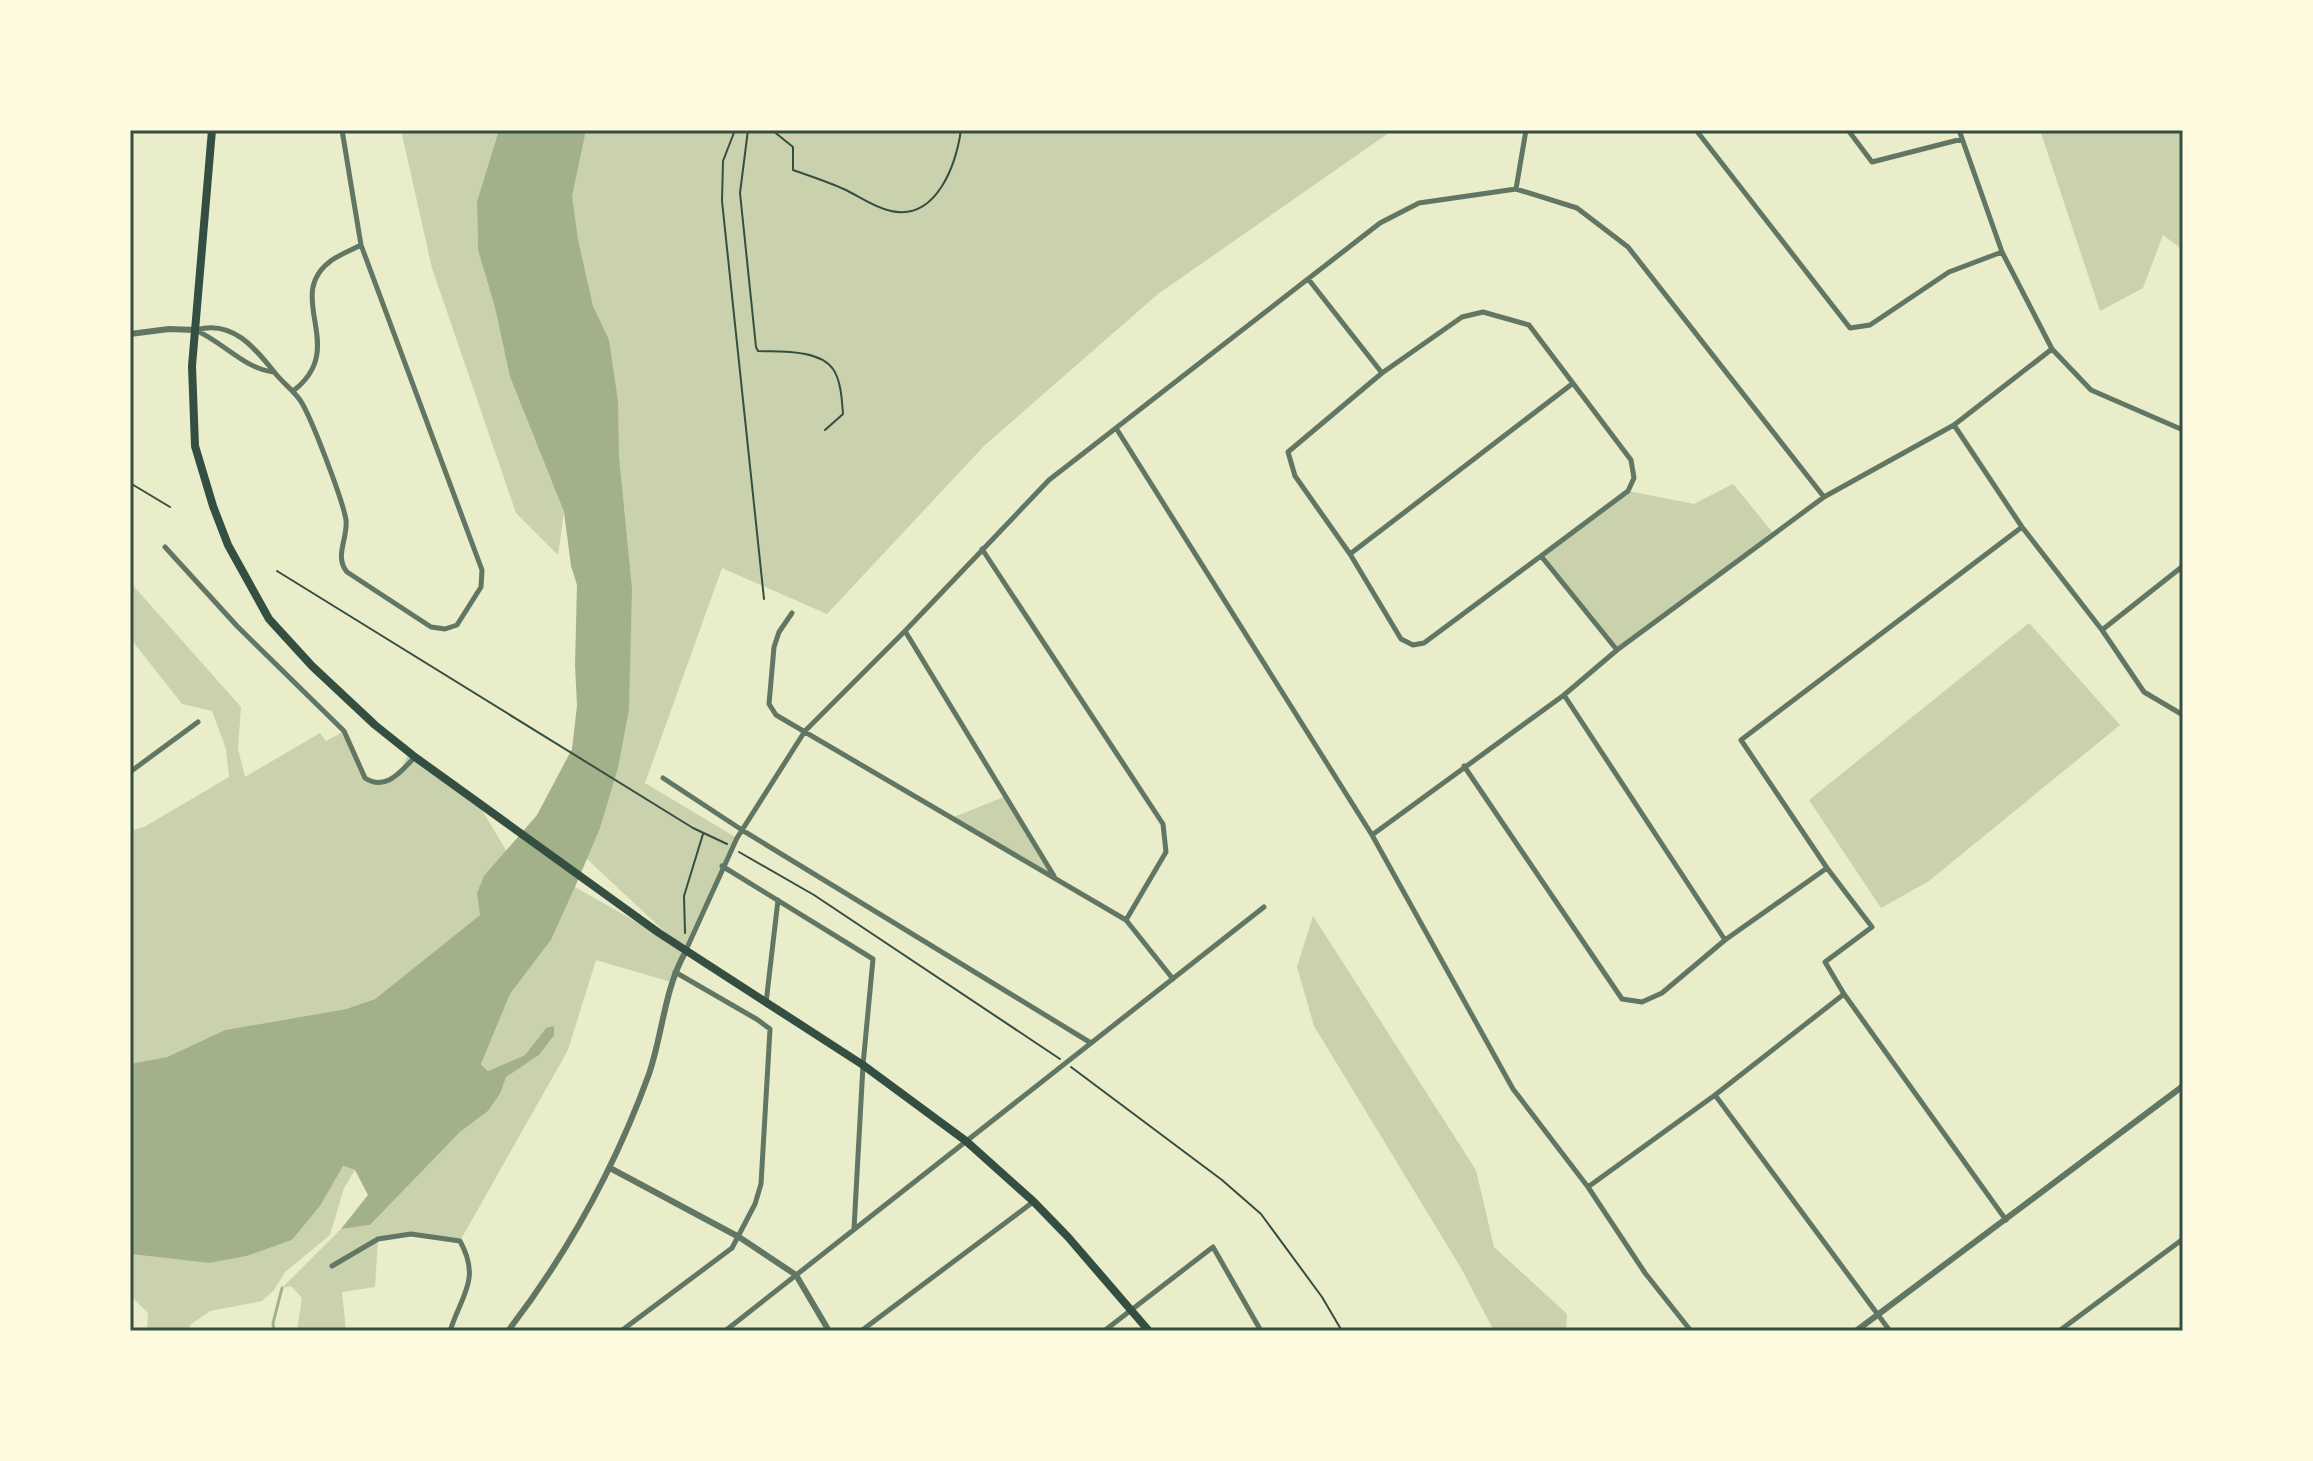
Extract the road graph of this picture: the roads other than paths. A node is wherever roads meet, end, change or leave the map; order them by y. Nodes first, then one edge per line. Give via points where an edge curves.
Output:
1 (212, 130) edge
2 (342, 130) edge
3 (1526, 130) edge
4 (1696, 130) edge
5 (1848, 130) edge
6 (1959, 130) edge
7 (1962, 139) junction
8 (1516, 189) junction
9 (361, 245) junction
10 (2002, 252) junction
11 (1309, 280) junction
12 (195, 330) junction
13 (130, 334) edge
14 (2052, 349) junction
15 (274, 372) junction
16 (1382, 373) junction
17 (1572, 384) junction
18 (293, 391) junction
19 (1954, 425) junction
20 (1116, 428) junction
21 (2183, 430) edge
22 (1824, 497) junction
23 (2022, 527) junction
24 (165, 547) dead end
25 (982, 549) junction
26 (1350, 554) junction
27 (1541, 556) junction
28 (2183, 566) edge
29 (792, 613) dead end
30 (2102, 630) junction
31 (905, 631) junction
32 (1617, 650) junction
33 (1564, 695) junction
34 (2183, 715) edge
35 (198, 722) dead end
36 (805, 731) junction
37 (415, 757) junction
38 (1464, 766) junction
39 (130, 772) edge
40 (663, 778) dead end
41 (742, 830) junction
42 (1372, 835) junction
43 (722, 866) junction
44 (1827, 868) junction
45 (1055, 877) junction
46 (778, 900) junction
47 (1264, 907) dead end
48 (1126, 920) junction
49 (1725, 940) junction
50 (686, 951) junction
51 (674, 972) junction
52 (1173, 979) junction
53 (1844, 994) junction
54 (765, 1004) junction
55 (1091, 1043) junction
56 (863, 1065) junction
57 (2183, 1086) edge
58 (1715, 1095) junction
59 (966, 1141) junction
60 (610, 1168) junction
61 (1588, 1187) junction
62 (1033, 1201) junction
63 (2006, 1220) junction
64 (854, 1230) junction
65 (739, 1237) junction
66 (2183, 1239) edge
67 (332, 1266) dead end
68 (796, 1275) junction
69 (1131, 1310) junction
70 (1878, 1315) junction
71 (450, 1331) edge
72 (508, 1331) edge
73 (621, 1331) edge
74 (725, 1331) edge
75 (829, 1331) edge
76 (861, 1331) edge
77 (1104, 1331) edge
78 (1149, 1331) edge
79 (1261, 1331) edge
80 (1691, 1331) edge
81 (1856, 1331) edge
82 (1890, 1331) edge
83 (2059, 1331) edge

1 - 12 main road
2 - 9 street
3 - 8 street
4 - 10 street via 1850,328 1870,325 1949,272
5 - 7 street via 1872,162
6 - 7 street
7 - 10 street
8 - 11 street via 1419,203 1380,223
8 - 22 street via 1577,208 1628,247
9 - 18 street via 334,258 315,280 311,304 318,356
9 - 18 street via 479,558 481,587 457,625 431,627 342,567 343,510
10 - 14 street
11 - 16 street
11 - 20 street
12 - 13 street
12 - 15 street via 255,367
12 - 15 street via 217,326 239,336
12 - 37 main road via 195,446 213,506 246,582 269,619 312,666
14 - 19 street
14 - 21 street via 2091,390
15 - 18 street
16 - 17 street via 1462,317 1483,312 1529,325
16 - 26 street via 1288,452 1295,476
17 - 26 street
17 - 27 street via 1631,460 1634,478 1628,491
19 - 22 street
19 - 23 street
20 - 25 street via 1049,480
20 - 42 street
22 - 32 street
23 - 30 street
23 - 44 street via 1741,740
24 - 37 street via 344,731 365,778 389,781
25 - 31 street
25 - 48 street via 1163,824 1166,852
26 - 27 street via 1401,639 1413,645 1424,643
27 - 32 street
28 - 30 street
29 - 36 street via 774,647 769,704 776,715
30 - 34 street via 2144,692
31 - 36 street
31 - 45 street
32 - 33 street
33 - 38 street
33 - 49 street
35 - 39 street
36 - 41 street
36 - 45 street
37 - 50 main road
38 - 42 street
38 - 49 street via 1622,999 1642,1002 1662,993
40 - 41 street
41 - 43 street
41 - 55 street
42 - 61 street via 1513,1089
43 - 46 street
43 - 50 street
44 - 49 street
44 - 53 street via 1872,927 1825,962
45 - 48 street
46 - 54 street
46 - 56 street via 873,959
47 - 52 street
48 - 52 street
50 - 51 street
50 - 54 main road
51 - 60 street via 650,1072
51 - 65 street via 770,1029 761,1184
52 - 55 street
53 - 58 street
53 - 63 street
54 - 56 main road
55 - 59 street
56 - 59 main road
56 - 64 street
57 - 63 street
58 - 61 street
58 - 70 street
59 - 62 main road
59 - 64 street
60 - 65 street
60 - 72 street via 542,1286
61 - 80 street
62 - 69 main road
62 - 76 street
63 - 70 street
64 - 68 street
65 - 68 street
65 - 73 street via 722,1257
66 - 83 street
67 - 71 street via 378,1239 411,1234 460,1241 470,1258 469,1283
68 - 74 street
68 - 75 street
69 - 77 street
69 - 78 main road
69 - 79 street via 1213,1247
70 - 81 street
70 - 82 street

